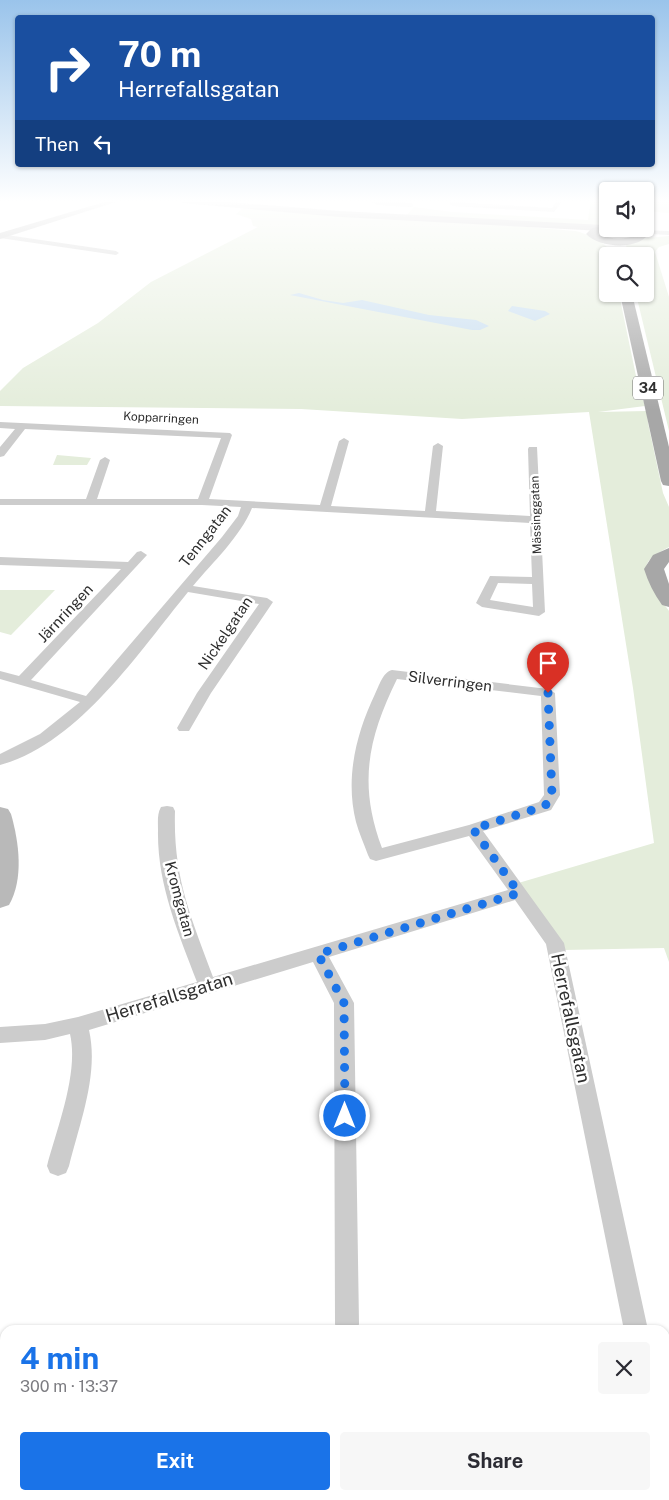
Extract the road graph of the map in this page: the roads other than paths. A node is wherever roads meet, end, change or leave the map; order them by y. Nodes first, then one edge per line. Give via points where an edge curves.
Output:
1 (628, 302) edge
2 (0, 424) edge
3 (22, 426) junction
4 (344, 441) dead end
5 (438, 446) dead end
6 (533, 449) dead end
7 (0, 454) edge
8 (105, 460) dead end
9 (669, 481) edge
10 (0, 502) edge
11 (90, 502) junction
12 (202, 502) junction
13 (248, 504) junction
14 (325, 508) junction
15 (430, 514) junction
16 (536, 520) junction
17 (669, 554) edge
18 (142, 555) dead end
19 (0, 561) edge
20 (131, 566) junction
21 (538, 581) junction
22 (184, 588) junction
23 (666, 593) edge
24 (0, 675) edge
25 (22, 681) junction
26 (90, 701) junction
27 (184, 728) dead end
28 (0, 760) edge
29 (167, 811) dead end
30 (0, 814) edge
31 (473, 829) junction
32 (519, 893) junction
33 (0, 899) edge
34 (318, 954) junction
35 (207, 985) junction
36 (78, 1025) junction
37 (0, 1035) edge
38 (58, 1166) dead end
39 (347, 1324) dead end
40 (635, 1325) edge

1 - 9 main road, 34
2 - 3 street, Kopparringen
3 - 7 street
3 - 12 street, Kopparringen via 227,435
4 - 14 street
5 - 15 street
6 - 16 street, Mässinggatan
8 - 11 street
10 - 11 street
11 - 12 street
12 - 13 street
13 - 14 street, Tenngatan
13 - 22 street, Tenngatan via 235,528
14 - 15 street, Tenngatan
15 - 16 street, Tenngatan
16 - 21 street, Mässinggatan
17 - 23 main road via 660,559 654,569
18 - 20 street, Järnringen
19 - 20 street, Järnringen
20 - 25 street, Järnringen
21 - 21 street, Mässinggatan via 539,612 482,603 494,579
22 - 26 street, Tenngatan
22 - 27 street, Nickelgatan via 267,602 204,693
24 - 25 street
25 - 26 street
26 - 28 street, Tenngatan via 50,736
29 - 35 street, Kromgatan via 170,876
30 - 33 street via 6,846
31 - 31 street, Silverringen via 376,855 363,816 360,764 369,723 392,674 548,693 552,795 545,806
31 - 32 street
32 - 34 street, Herrefallsgatan
32 - 40 street, Herrefallsgatan via 555,943
34 - 35 street, Herrefallsgatan
34 - 39 street via 344,1003
35 - 36 street, Herrefallsgatan
36 - 37 street, Herrefallsgatan via 45,1032
36 - 38 street via 83,1047 82,1071

